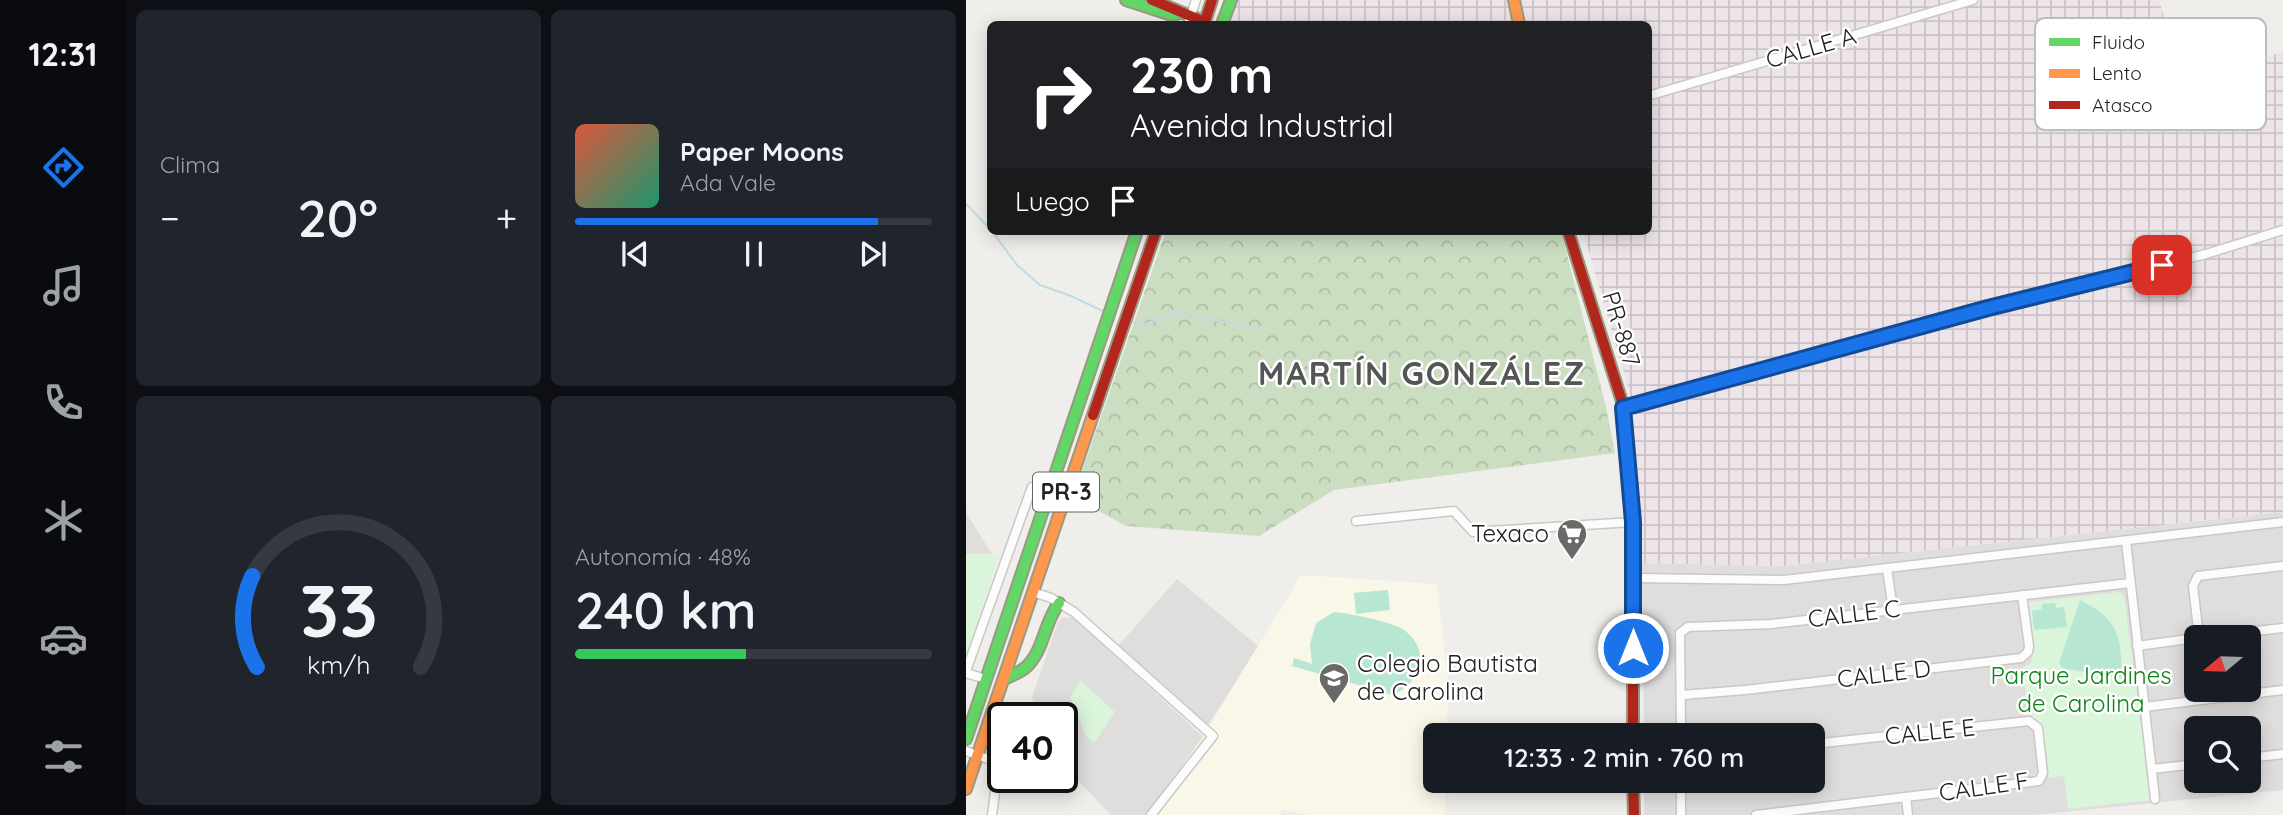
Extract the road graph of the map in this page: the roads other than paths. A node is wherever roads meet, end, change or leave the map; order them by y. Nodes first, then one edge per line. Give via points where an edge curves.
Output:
1 (1126, 0) edge
2 (1196, 0) edge
3 (1213, 0) edge
4 (1231, 0) edge
5 (1514, 0) edge
6 (1973, 0) edge
7 (1153, 3) edge
8 (1187, 18) edge
9 (1205, 21) edge
10 (1223, 21) edge
11 (1518, 21) edge
12 (1652, 95) edge
13 (2283, 230) edge
14 (1136, 235) edge
15 (1155, 235) edge
16 (1569, 235) edge
17 (1623, 408) junction
18 (1032, 487) dead end
19 (1356, 522) dead end
20 (1633, 522) junction
21 (2283, 523) edge
22 (2126, 541) junction
23 (2283, 566) edge
24 (1887, 569) junction
25 (1634, 578) junction
26 (2130, 583) junction
27 (1033, 592) junction
28 (2022, 595) junction
29 (1059, 603) junction
30 (1893, 610) junction
31 (2198, 625) edge
32 (2283, 628) edge
33 (2261, 630) edge
34 (2184, 639) edge
35 (2137, 646) junction
36 (966, 672) edge
37 (986, 679) junction
38 (1005, 679) junction
39 (2283, 690) edge
40 (1682, 695) junction
41 (2144, 707) junction
42 (1633, 723) edge
43 (1681, 723) edge
44 (966, 739) edge
45 (1825, 743) edge
46 (972, 752) edge
47 (2283, 754) edge
48 (2261, 757) edge
49 (2184, 765) edge
50 (2152, 769) junction
51 (2042, 775) joint
52 (966, 789) edge
53 (1633, 793) edge
54 (1681, 793) edge
55 (1906, 797) junction
56 (2155, 799) dead end
57 (1633, 813) edge
58 (992, 815) edge
59 (1151, 815) edge
60 (1681, 815) edge
61 (1756, 815) edge
62 (1908, 815) edge

1 - 7 main road
2 - 8 street
3 - 9 main road
4 - 10 main road
5 - 11 main road
6 - 12 street, CALLE A
7 - 8 main road via 1176,8
13 - 17 street
14 - 37 main road, PR-3
15 - 27 main road, PR-3
16 - 17 main road, PR-887
17 - 20 main road, PR-887
18 - 36 street
19 - 20 street via 1454,511 1473,532
20 - 25 main road, PR-887
21 - 22 street
22 - 24 street
22 - 26 street
23 - 31 street via 2198,576 2193,586
24 - 25 street via 1784,580
24 - 30 street
25 - 42 main road, PR-887
26 - 28 street, CALLE C
26 - 35 street
27 - 29 street
27 - 38 main road, PR-3
28 - 30 street, CALLE C
28 - 40 street, CALLE D via 2029,646 2021,658
29 - 38 main road via 1033,657 1025,668
29 - 59 street via 1213,736
30 - 40 street, CALLE C via 1772,624 1688,627 1680,634
32 - 33 street
34 - 35 street
35 - 41 street
36 - 37 street
37 - 44 main road, PR-3
38 - 46 main road, PR-3
39 - 41 street
40 - 43 street, CALLE C
41 - 50 street
45 - 51 street, CALLE E via 2029,721 2038,728
46 - 52 main road, PR-3
46 - 58 street via 999,763
47 - 48 street
49 - 50 street
50 - 56 street
51 - 55 street, CALLE F via 2039,781
53 - 57 main road
54 - 60 street
55 - 61 street, CALLE F
55 - 62 street

